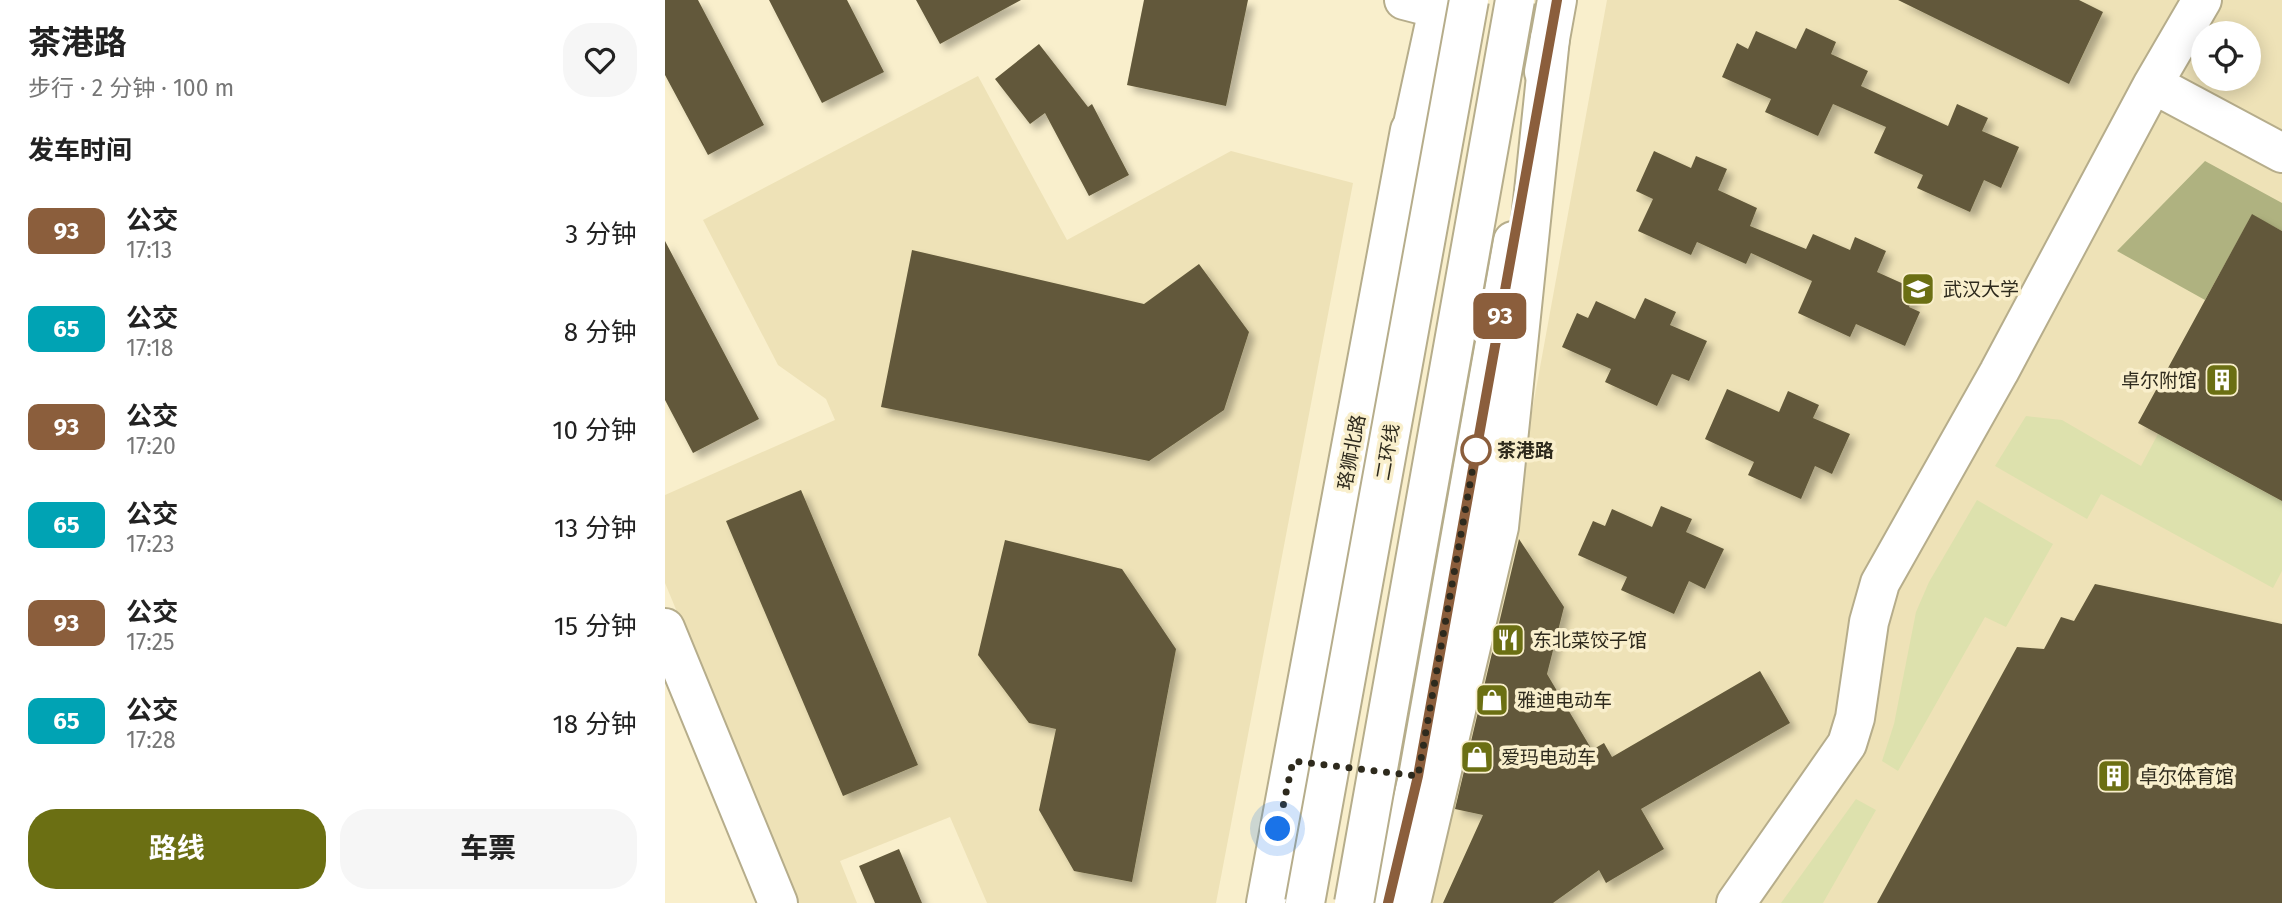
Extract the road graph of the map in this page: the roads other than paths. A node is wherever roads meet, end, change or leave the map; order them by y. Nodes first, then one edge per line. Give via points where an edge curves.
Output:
1 (1469, 0) edge
2 (1515, 0) edge
3 (1557, 0) edge
4 (2202, 0) edge
5 (1427, 2) edge
6 (1550, 38) junction
7 (2153, 85) junction
8 (2282, 153) edge
9 (665, 628) edge
10 (1293, 761) junction
11 (1418, 776) junction
12 (778, 903) edge
13 (1266, 903) edge
14 (1305, 903) edge
15 (1354, 903) edge
16 (1388, 903) edge
17 (1411, 903) edge
18 (1736, 903) edge

1 - 14 main road, 二环线, bridge
2 - 15 main road, bridge
3 - 6 main road
4 - 7 main road
5 - 10 main road, 珞狮北路 via 1405,160
6 - 11 main road
6 - 17 main road via 1499,527
7 - 8 main road
7 - 18 main road via 1999,372 1888,566 1874,601 1847,744
9 - 12 main road
10 - 11 main road
10 - 13 main road, 珞狮北路
11 - 16 main road

